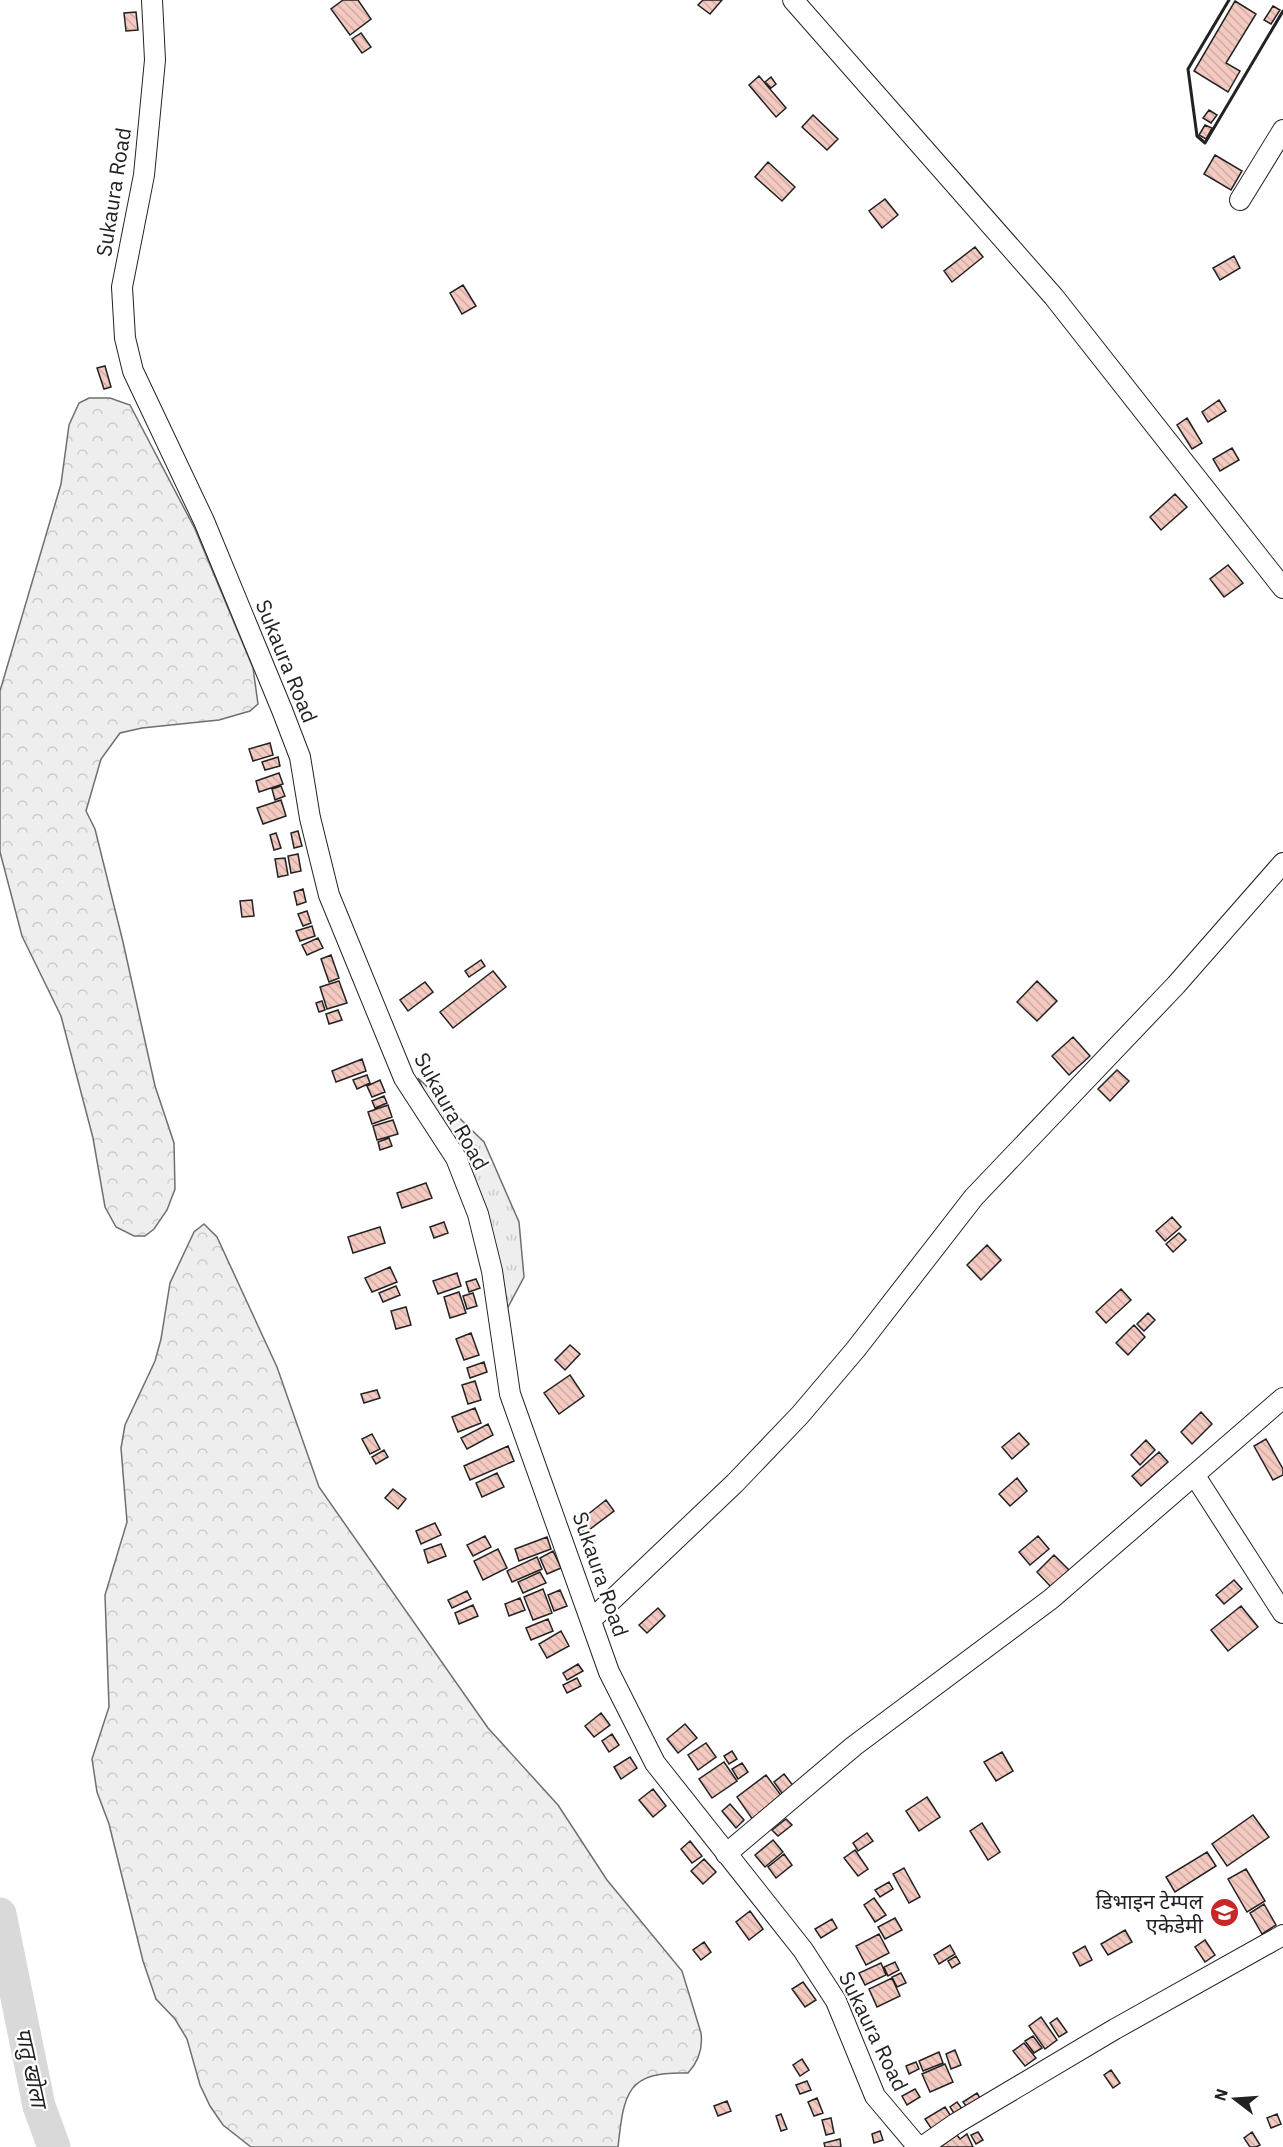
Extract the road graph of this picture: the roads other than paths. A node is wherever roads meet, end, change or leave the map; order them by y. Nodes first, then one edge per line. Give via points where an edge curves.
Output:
1 (152, 0) edge
2 (803, 3) edge
3 (1283, 130) edge
4 (1240, 200) dead end
5 (1283, 588) edge
6 (1283, 863) edge
7 (1283, 1398) edge
8 (1196, 1476) junction
9 (1283, 1613) edge
10 (592, 1619) junction
11 (726, 1854) junction
12 (1283, 1935) edge
13 (920, 2147) edge

1 - 10 street, Sukaura Road via 155,60 144,175 122,287 125,338 133,371 204,521 300,757 329,895 404,1078 456,1158 478,1214 492,1271 510,1394
2 - 5 street via 1054,297
3 - 4 street
6 - 10 street via 1176,985 974,1197 800,1415 735,1483
7 - 8 street
8 - 9 street
8 - 11 street via 1051,1599 854,1746
10 - 11 street, Sukaura Road via 609,1672 655,1763
11 - 13 street, Sukaura Road via 803,1950 836,2001 874,2096
12 - 13 street via 1114,2029

